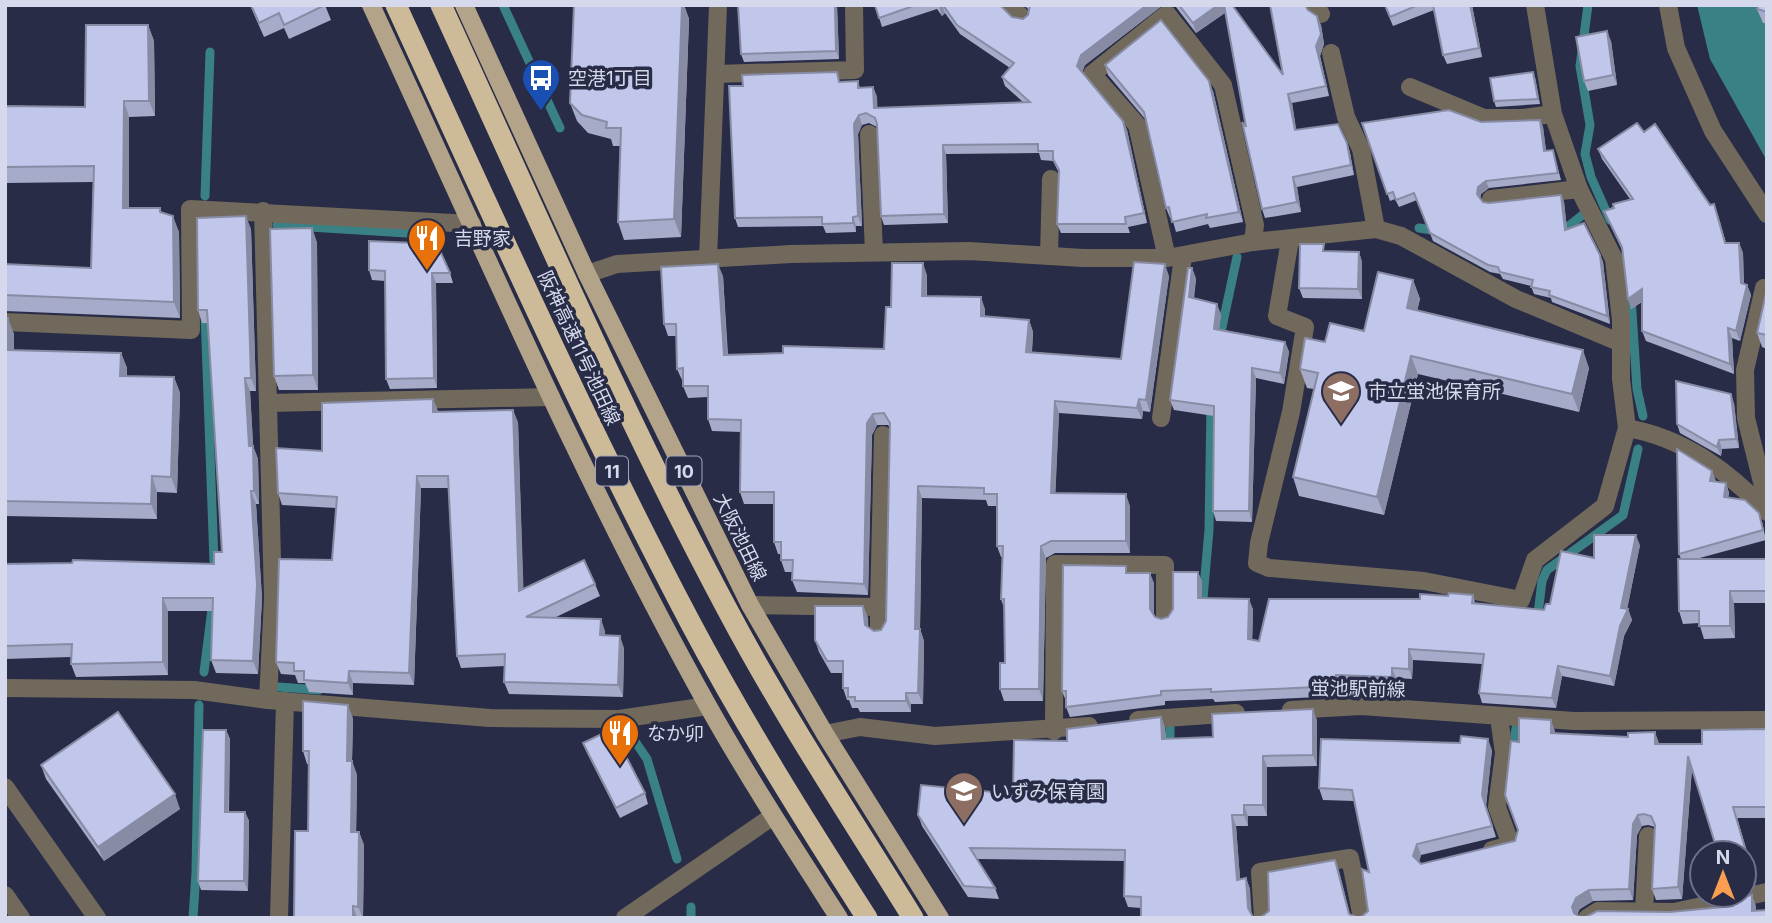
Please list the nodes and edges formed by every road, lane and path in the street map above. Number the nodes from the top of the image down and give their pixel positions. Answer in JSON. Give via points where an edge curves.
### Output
{"nodes":[{"id":1,"x":371,"y":5,"type":"edge"},
{"id":2,"x":396,"y":5,"type":"edge"},
{"id":3,"x":441,"y":5,"type":"edge"},
{"id":4,"x":464,"y":5,"type":"edge"},
{"id":5,"x":718,"y":5,"type":"edge"},
{"id":6,"x":854,"y":5,"type":"edge"},
{"id":7,"x":1008,"y":5,"type":"edge"},
{"id":8,"x":1535,"y":5,"type":"edge"},
{"id":9,"x":1668,"y":5,"type":"edge"},
{"id":10,"x":1023,"y":18,"type":"edge"},
{"id":11,"x":1331,"y":52,"type":"dead end"},
{"id":12,"x":716,"y":75,"type":"junction"},
{"id":13,"x":1410,"y":87,"type":"dead end"},
{"id":14,"x":1553,"y":114,"type":"junction"},
{"id":15,"x":869,"y":134,"type":"dead end"},
{"id":16,"x":1051,"y":179,"type":"dead end"},
{"id":17,"x":1579,"y":189,"type":"junction"},
{"id":18,"x":1491,"y":199,"type":"dead end"},
{"id":19,"x":263,"y":211,"type":"junction"},
{"id":20,"x":1767,"y":214,"type":"edge"},
{"id":21,"x":472,"y":225,"type":"junction"},
{"id":22,"x":1376,"y":229,"type":"junction"},
{"id":23,"x":1290,"y":240,"type":"junction"},
{"id":24,"x":1253,"y":242,"type":"junction"},
{"id":25,"x":874,"y":252,"type":"junction"},
{"id":26,"x":1049,"y":256,"type":"junction"},
{"id":27,"x":1175,"y":258,"type":"junction"},
{"id":28,"x":708,"y":259,"type":"junction"},
{"id":29,"x":587,"y":274,"type":"junction"},
{"id":30,"x":1764,"y":288,"type":"edge"},
{"id":31,"x":5,"y":322,"type":"edge"},
{"id":32,"x":1621,"y":343,"type":"junction"},
{"id":33,"x":551,"y":397,"type":"junction"},
{"id":34,"x":268,"y":403,"type":"junction"},
{"id":35,"x":1161,"y":418,"type":"dead end"},
{"id":36,"x":1627,"y":428,"type":"junction"},
{"id":37,"x":883,"y":435,"type":"dead end"},
{"id":38,"x":1767,"y":502,"type":"edge"},
{"id":39,"x":1767,"y":512,"type":"edge"},
{"id":40,"x":750,"y":605,"type":"junction"},
{"id":41,"x":879,"y":607,"type":"junction"},
{"id":42,"x":1165,"y":618,"type":"edge"},
{"id":43,"x":879,"y":632,"type":"edge"},
{"id":44,"x":5,"y":688,"type":"edge"},
{"id":45,"x":276,"y":700,"type":"junction"},
{"id":46,"x":708,"y":706,"type":"junction"},
{"id":47,"x":1279,"y":711,"type":"edge"},
{"id":48,"x":1252,"y":712,"type":"edge"},
{"id":49,"x":1499,"y":717,"type":"junction"},
{"id":50,"x":1767,"y":720,"type":"edge"},
{"id":51,"x":1054,"y":731,"type":"junction"},
{"id":52,"x":825,"y":734,"type":"junction"},
{"id":53,"x":5,"y":787,"type":"edge"},
{"id":54,"x":773,"y":816,"type":"junction"},
{"id":55,"x":1648,"y":836,"type":"dead end"},
{"id":56,"x":1480,"y":852,"type":"edge"},
{"id":57,"x":1767,"y":892,"type":"edge"},
{"id":58,"x":5,"y":895,"type":"edge"},
{"id":59,"x":1639,"y":914,"type":"edge"},
{"id":60,"x":21,"y":918,"type":"edge"},
{"id":61,"x":97,"y":918,"type":"edge"},
{"id":62,"x":279,"y":918,"type":"edge"},
{"id":63,"x":625,"y":918,"type":"edge"},
{"id":64,"x":839,"y":918,"type":"edge"},
{"id":65,"x":866,"y":918,"type":"edge"},
{"id":66,"x":913,"y":918,"type":"edge"},
{"id":67,"x":940,"y":918,"type":"edge"},
{"id":68,"x":1263,"y":918,"type":"edge"},
{"id":69,"x":1362,"y":918,"type":"edge"},
{"id":70,"x":1587,"y":918,"type":"edge"}],
"edges":[{"from":1,"to":21,"type":"main road"},
{"from":2,"to":65,"type":"highway","name":"阪神高速11号池田線","number":"11","via":[[654,552],[793,802]]},
{"from":3,"to":66,"type":"highway","number":"11","via":[[640,438],[728,611]]},
{"from":4,"to":29,"type":"main road","name":"大阪池田線","number":"10"},
{"from":5,"to":12,"type":"street"},
{"from":6,"to":12,"type":"street","via":[[855,70]]},
{"from":7,"to":10,"type":"street"},
{"from":8,"to":14,"type":"street"},
{"from":9,"to":20,"type":"street","via":[[1676,48],[1713,131]]},
{"from":11,"to":22,"type":"street","via":[[1346,117],[1361,149]]},
{"from":12,"to":28,"type":"street"},
{"from":13,"to":14,"type":"street","via":[[1484,118]]},
{"from":14,"to":17,"type":"street"},
{"from":15,"to":25,"type":"street"},
{"from":16,"to":26,"type":"street"},
{"from":17,"to":18,"type":"street"},
{"from":17,"to":32,"type":"street","via":[[1614,259]]},
{"from":19,"to":21,"type":"street"},
{"from":19,"to":31,"type":"street","via":[[190,209],[191,330]]},
{"from":19,"to":34,"type":"street"},
{"from":21,"to":33,"type":"main road"},
{"from":22,"to":23,"type":"street"},
{"from":22,"to":32,"type":"street","via":[[1401,236],[1517,299]]},
{"from":23,"to":24,"type":"street"},
{"from":23,"to":36,"type":"street","via":[[1277,316],[1305,327],[1291,412],[1259,543],[1256,559],[1260,565],[1424,581],[1521,600],[1535,560],[1605,506]]},
{"from":24,"to":27,"type":"street"},
{"from":24,"to":27,"type":"street","via":[[1255,225],[1223,85],[1167,14],[1092,75],[1138,125]]},
{"from":25,"to":26,"type":"street"},
{"from":25,"to":28,"type":"street"},
{"from":26,"to":27,"type":"street"},
{"from":27,"to":35,"type":"street"},
{"from":28,"to":29,"type":"street","via":[[617,264]]},
{"from":29,"to":40,"type":"main road","name":"大阪池田線","number":"10"},
{"from":30,"to":38,"type":"street","via":[[1745,370],[1746,418]]},
{"from":32,"to":36,"type":"street"},
{"from":33,"to":34,"type":"street"},
{"from":33,"to":46,"type":"main road"},
{"from":34,"to":45,"type":"street"},
{"from":36,"to":39,"type":"street","via":[[1660,435],[1710,461]]},
{"from":37,"to":41,"type":"street"},
{"from":40,"to":41,"type":"street"},
{"from":40,"to":52,"type":"main road","name":"大阪池田線","number":"10"},
{"from":41,"to":43,"type":"street"},
{"from":42,"to":51,"type":"street","via":[[1165,565],[1055,564]]},
{"from":44,"to":45,"type":"street","via":[[194,690]]},
{"from":45,"to":46,"type":"street","via":[[515,718],[619,719]]},
{"from":45,"to":62,"type":"street"},
{"from":46,"to":54,"type":"main road"},
{"from":47,"to":49,"type":"street","name":"蛍池駅前線","via":[[1361,706]]},
{"from":48,"to":51,"type":"street"},
{"from":49,"to":50,"type":"street","name":"蛍池駅前線"},
{"from":49,"to":56,"type":"street","via":[[1504,753],[1497,807],[1511,845]]},
{"from":51,"to":52,"type":"street","via":[[935,736],[860,727]]},
{"from":52,"to":67,"type":"main road","name":"大阪池田線","number":"10"},
{"from":53,"to":61,"type":"street"},
{"from":54,"to":63,"type":"street"},
{"from":54,"to":64,"type":"main road"},
{"from":55,"to":59,"type":"street"},
{"from":57,"to":59,"type":"street","via":[[1682,911]]},
{"from":58,"to":60,"type":"street"},
{"from":59,"to":70,"type":"street","via":[[1598,911]]},
{"from":68,"to":69,"type":"street","via":[[1260,872],[1350,858]]}]}
